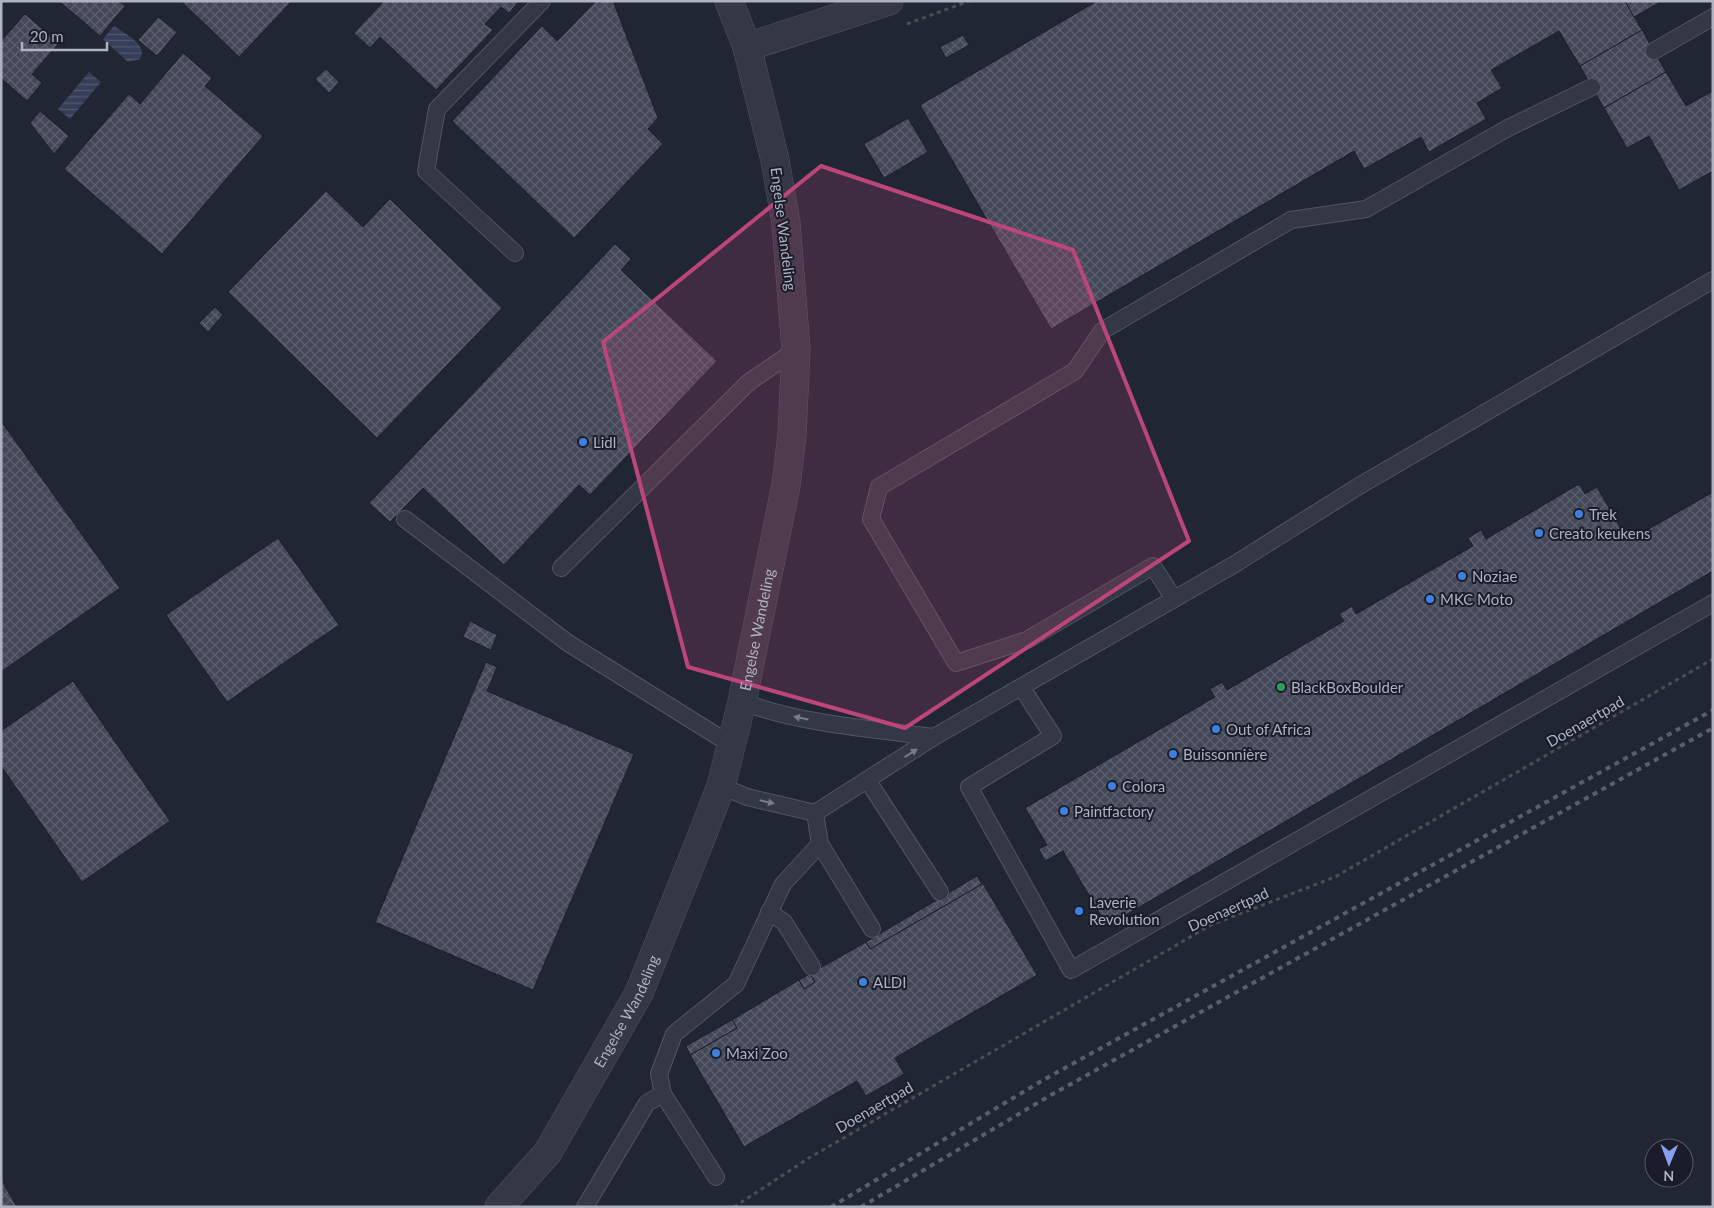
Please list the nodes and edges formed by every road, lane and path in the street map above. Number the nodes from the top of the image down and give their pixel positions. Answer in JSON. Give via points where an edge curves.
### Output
{"nodes":[{"id":1,"x":542,"y":1,"type":"edge"},
{"id":2,"x":729,"y":1,"type":"edge"},
{"id":3,"x":889,"y":1,"type":"edge"},
{"id":4,"x":1713,"y":17,"type":"edge"},
{"id":5,"x":747,"y":47,"type":"junction"},
{"id":6,"x":1654,"y":51,"type":"dead end"},
{"id":7,"x":1592,"y":87,"type":"dead end"},
{"id":8,"x":515,"y":253,"type":"dead end"},
{"id":9,"x":1713,"y":280,"type":"edge"},
{"id":10,"x":796,"y":350,"type":"junction"},
{"id":11,"x":405,"y":519,"type":"dead end"},
{"id":12,"x":561,"y":568,"type":"dead end"},
{"id":13,"x":1174,"y":599,"type":"junction"},
{"id":14,"x":1713,"y":603,"type":"edge"},
{"id":15,"x":1713,"y":659,"type":"edge"},
{"id":16,"x":1022,"y":688,"type":"junction"},
{"id":17,"x":742,"y":702,"type":"junction"},
{"id":18,"x":934,"y":737,"type":"junction"},
{"id":19,"x":730,"y":744,"type":"junction"},
{"id":20,"x":868,"y":781,"type":"junction"},
{"id":21,"x":721,"y":786,"type":"junction"},
{"id":22,"x":815,"y":813,"type":"junction"},
{"id":23,"x":820,"y":844,"type":"junction"},
{"id":24,"x":940,"y":892,"type":"dead end"},
{"id":25,"x":769,"y":912,"type":"junction"},
{"id":26,"x":872,"y":929,"type":"dead end"},
{"id":27,"x":812,"y":967,"type":"dead end"},
{"id":28,"x":663,"y":1094,"type":"junction"},
{"id":29,"x":716,"y":1177,"type":"dead end"},
{"id":30,"x":499,"y":1207,"type":"edge"},
{"id":31,"x":585,"y":1207,"type":"edge"},
{"id":32,"x":734,"y":1207,"type":"edge"}],
"edges":[{"from":1,"to":8,"type":"lane","via":[[437,109],[426,171]]},
{"from":2,"to":5,"type":"street","name":"Engelse Wandeling"},
{"from":3,"to":5,"type":"street"},
{"from":4,"to":6,"type":"lane"},
{"from":5,"to":10,"type":"street","name":"Engelse Wandeling","via":[[775,160],[786,223]]},
{"from":7,"to":13,"type":"lane","via":[[1508,128],[1366,209],[1291,220],[1102,332],[1075,371],[879,487],[872,519],[956,663],[1027,640],[1153,566]]},
{"from":9,"to":13,"type":"lane","via":[[1359,486]]},
{"from":10,"to":12,"type":"lane","via":[[749,382]]},
{"from":10,"to":17,"type":"street","name":"Engelse Wandeling","via":[[786,485]]},
{"from":11,"to":19,"type":"lane","via":[[568,643]]},
{"from":13,"to":16,"type":"lane"},
{"from":14,"to":16,"type":"lane","via":[[1071,970],[969,787],[1053,736]]},
{"from":15,"to":32,"type":"path","name":"Doenaertpad","via":[[1335,877],[1211,925],[809,1158]]},
{"from":16,"to":18,"type":"lane"},
{"from":18,"to":17,"type":"lane","one_way":true,"via":[[844,726],[764,710]]},
{"from":17,"to":19,"type":"street","name":"Engelse Wandeling"},
{"from":20,"to":18,"type":"lane","one_way":true},
{"from":19,"to":21,"type":"street","name":"Engelse Wandeling"},
{"from":20,"to":22,"type":"lane"},
{"from":20,"to":24,"type":"lane"},
{"from":21,"to":22,"type":"lane","one_way":true,"via":[[748,797]]},
{"from":21,"to":30,"type":"street","name":"Engelse Wandeling","via":[[639,993],[548,1152]]},
{"from":22,"to":23,"type":"lane"},
{"from":23,"to":25,"type":"lane","via":[[783,884]]},
{"from":23,"to":26,"type":"lane"},
{"from":25,"to":27,"type":"lane","via":[[784,922]]},
{"from":25,"to":28,"type":"lane","via":[[736,984],[674,1034],[659,1074]]},
{"from":28,"to":29,"type":"lane"},
{"from":28,"to":31,"type":"lane","via":[[647,1103]]}]}
